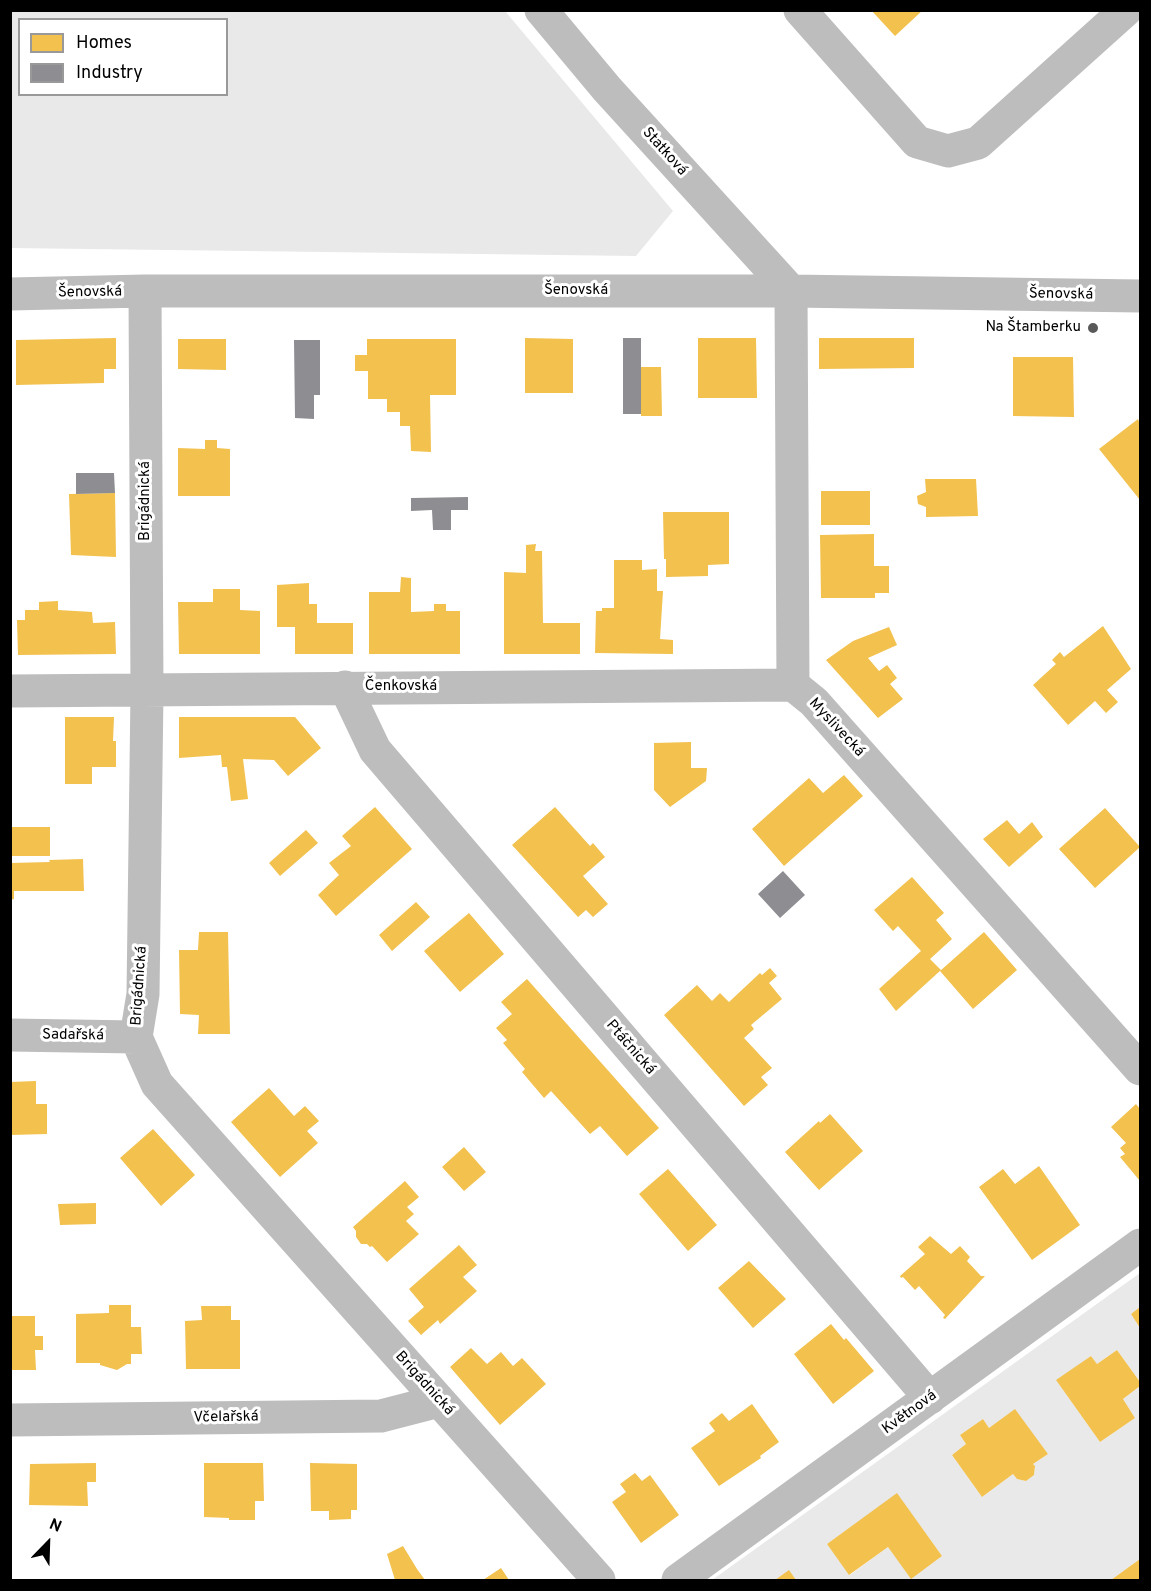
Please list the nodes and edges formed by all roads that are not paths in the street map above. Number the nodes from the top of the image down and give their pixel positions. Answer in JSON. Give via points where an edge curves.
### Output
{"nodes":[{"id":1,"x":541,"y":10,"type":"edge"},
{"id":2,"x":800,"y":10,"type":"edge"},
{"id":3,"x":1126,"y":10,"type":"edge"},
{"id":4,"x":145,"y":291,"type":"junction"},
{"id":5,"x":791,"y":291,"type":"junction"},
{"id":6,"x":10,"y":294,"type":"edge"},
{"id":7,"x":1140,"y":296,"type":"edge"},
{"id":8,"x":793,"y":685,"type":"junction"},
{"id":9,"x":345,"y":687,"type":"junction"},
{"id":10,"x":10,"y":691,"type":"edge"},
{"id":11,"x":147,"y":692,"type":"junction"},
{"id":12,"x":10,"y":1035,"type":"edge"},
{"id":13,"x":136,"y":1037,"type":"junction"},
{"id":14,"x":1140,"y":1068,"type":"edge"},
{"id":15,"x":1140,"y":1245,"type":"edge"},
{"id":16,"x":930,"y":1398,"type":"junction"},
{"id":17,"x":439,"y":1401,"type":"junction"},
{"id":18,"x":10,"y":1420,"type":"edge"},
{"id":19,"x":599,"y":1581,"type":"edge"},
{"id":20,"x":678,"y":1581,"type":"edge"}],
"edges":[{"from":1,"to":5,"type":"street","name":"Statková","via":[[607,89]]},
{"from":2,"to":3,"type":"street","via":[[917,142],[948,151],[978,143]]},
{"from":4,"to":5,"type":"street","name":"Šenovská"},
{"from":4,"to":6,"type":"street","name":"Šenovská"},
{"from":4,"to":11,"type":"street","name":"Brigádnická"},
{"from":5,"to":7,"type":"street","name":"Šenovská"},
{"from":5,"to":8,"type":"street"},
{"from":8,"to":9,"type":"street","name":"Čenkovská"},
{"from":8,"to":14,"type":"street","name":"Myslivecká","via":[[814,702]]},
{"from":9,"to":11,"type":"street","name":"Čenkovská"},
{"from":9,"to":16,"type":"street","name":"Ptáčnická","via":[[375,750]]},
{"from":10,"to":11,"type":"street","name":"Čenkovská"},
{"from":11,"to":13,"type":"street","name":"Brigádnická","via":[[143,994]]},
{"from":12,"to":13,"type":"street","name":"Sadařská"},
{"from":13,"to":17,"type":"street","name":"Brigádnická","via":[[157,1084]]},
{"from":15,"to":16,"type":"street","name":"Květnová"},
{"from":16,"to":20,"type":"street","name":"Květnová"},
{"from":17,"to":18,"type":"street","name":"Včelařská","via":[[381,1416]]},
{"from":17,"to":19,"type":"street","name":"Brigádnická"}]}
